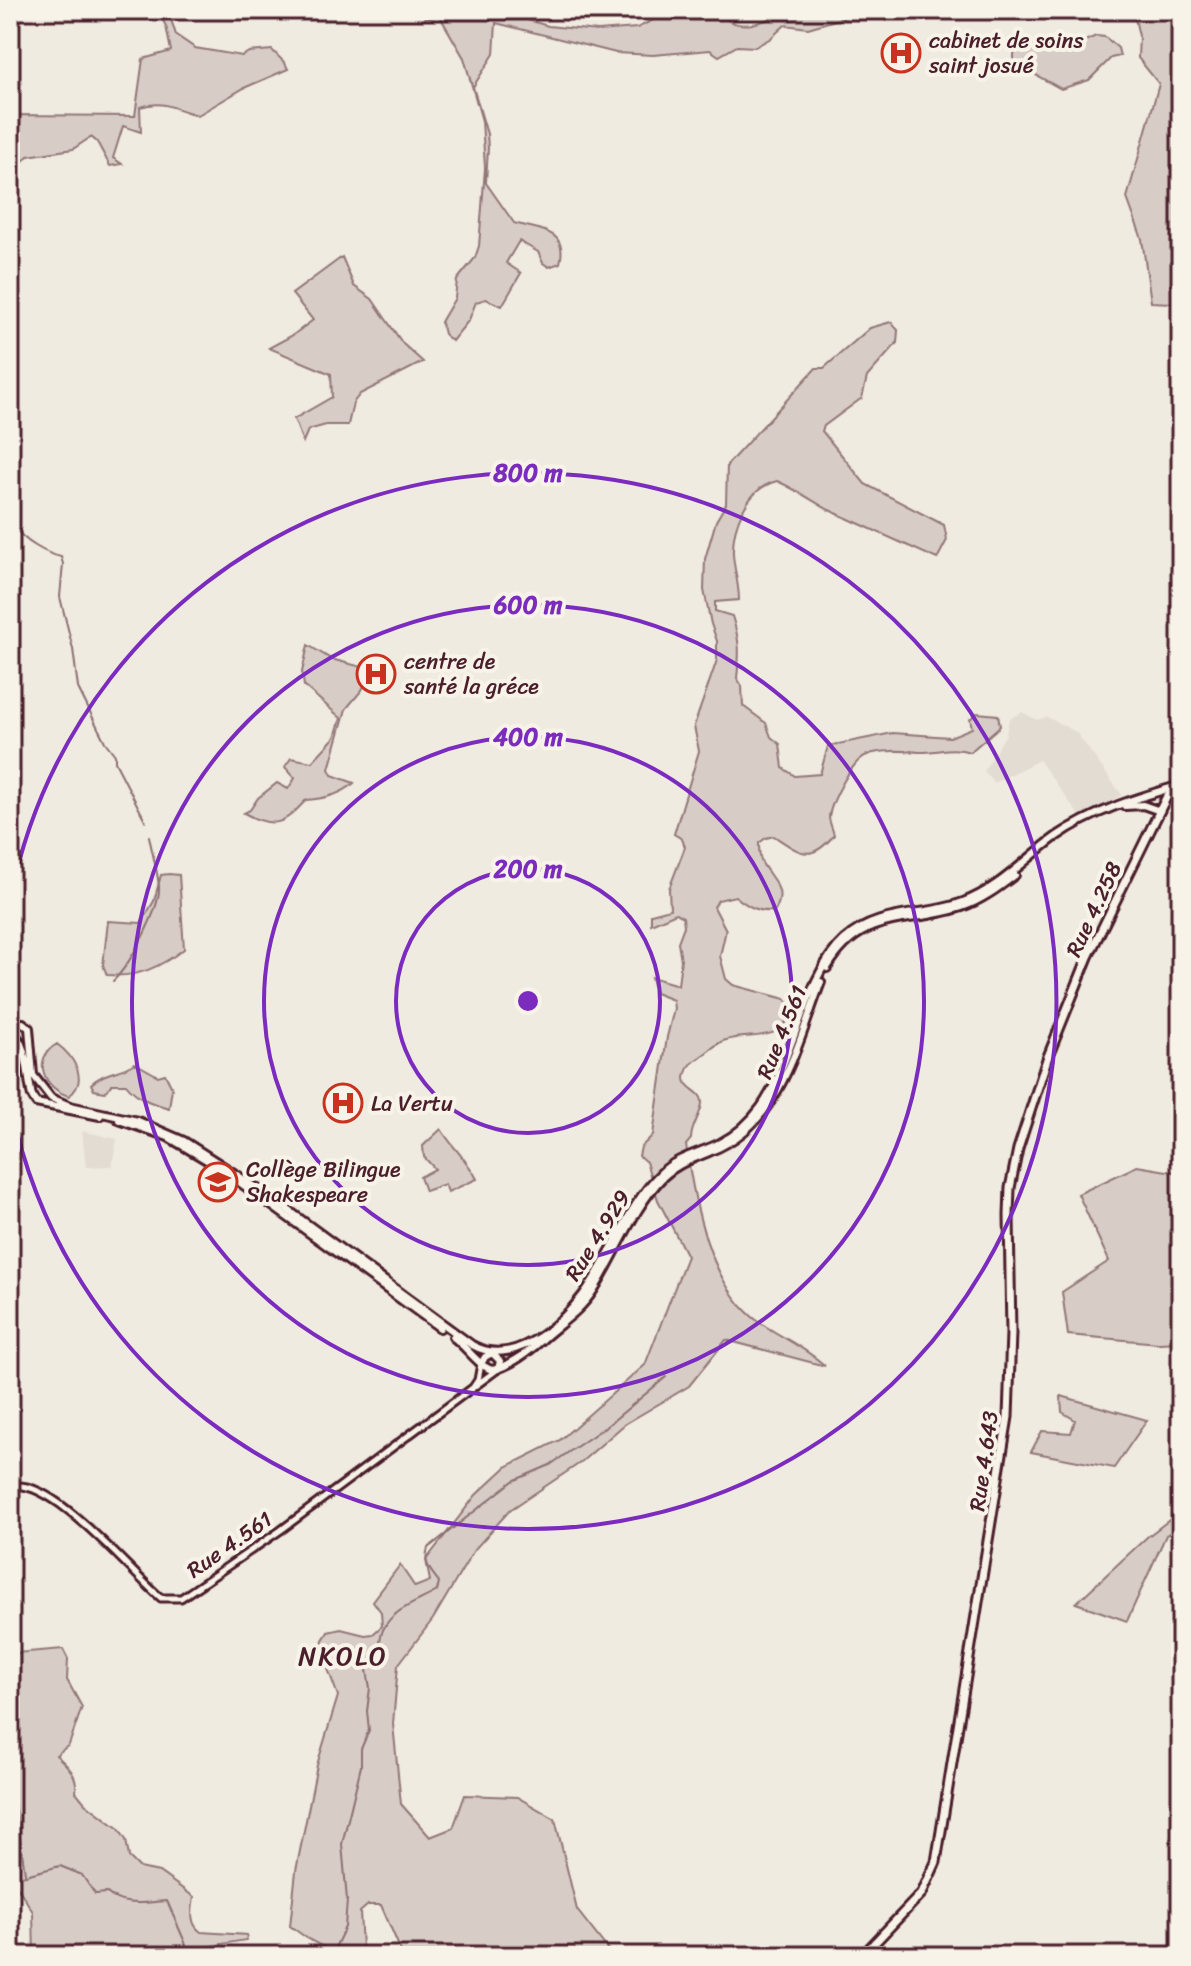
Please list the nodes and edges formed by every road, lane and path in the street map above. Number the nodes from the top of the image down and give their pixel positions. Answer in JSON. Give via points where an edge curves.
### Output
{"nodes":[{"id":1,"x":1181,"y":780,"type":"edge"},
{"id":2,"x":1174,"y":787,"type":"junction"},
{"id":3,"x":1160,"y":811,"type":"junction"},
{"id":4,"x":10,"y":1023,"type":"edge"},
{"id":5,"x":25,"y":1026,"type":"junction"},
{"id":6,"x":13,"y":1033,"type":"edge"},
{"id":7,"x":1047,"y":1059,"type":"joint"},
{"id":8,"x":45,"y":1093,"type":"junction"},
{"id":9,"x":32,"y":1096,"type":"junction"},
{"id":10,"x":42,"y":1106,"type":"junction"},
{"id":11,"x":492,"y":1353,"type":"junction"},
{"id":12,"x":483,"y":1366,"type":"junction"},
{"id":13,"x":498,"y":1369,"type":"junction"},
{"id":14,"x":469,"y":1393,"type":"junction"},
{"id":15,"x":10,"y":1487,"type":"edge"},
{"id":16,"x":862,"y":1956,"type":"edge"}],
"edges":[{"from":1,"to":2,"type":"highway","name":"Rue 4.258"},
{"from":2,"to":3,"type":"highway","name":"Rue 4.258"},
{"from":2,"to":11,"type":"main road","name":"Rue 4.929","via":[[1084,820],[978,896],[882,918],[847,937],[829,956],[787,1059],[755,1114],[729,1138],[660,1173],[576,1303],[531,1342]]},
{"from":3,"to":7,"type":"highway","name":"Rue 4.258","via":[[1099,933]]},
{"from":3,"to":13,"type":"main road","name":"Rue 4.561","via":[[1123,806],[1070,832],[975,902],[889,921],[850,940],[829,966],[780,1085],[754,1122],[727,1144],[678,1165],[661,1179],[587,1299],[534,1347]]},
{"from":4,"to":5,"type":"main road"},
{"from":5,"to":6,"type":"main road"},
{"from":5,"to":6,"type":"main road","via":[[23,1035]]},
{"from":5,"to":8,"type":"main road","via":[[33,1075]]},
{"from":6,"to":9,"type":"main road","via":[[21,1043]]},
{"from":7,"to":16,"type":"highway","name":"Rue 4.643","via":[[1010,1188],[1008,1417],[934,1869],[913,1905]]},
{"from":8,"to":9,"type":"main road","via":[[36,1090]]},
{"from":8,"to":10,"type":"main road"},
{"from":8,"to":11,"type":"main road","via":[[70,1106],[138,1121],[184,1141],[265,1193],[451,1331]]},
{"from":9,"to":10,"type":"main road"},
{"from":10,"to":12,"type":"main road","via":[[121,1120],[181,1145],[463,1344]]},
{"from":11,"to":12,"type":"main road"},
{"from":11,"to":13,"type":"main road","via":[[500,1361]]},
{"from":12,"to":13,"type":"main road"},
{"from":12,"to":14,"type":"main road"},
{"from":13,"to":14,"type":"main road","name":"Rue 4.561"},
{"from":14,"to":15,"type":"main road","name":"Rue 4.561","via":[[268,1539],[174,1600],[158,1596],[57,1500],[26,1485]]}]}
